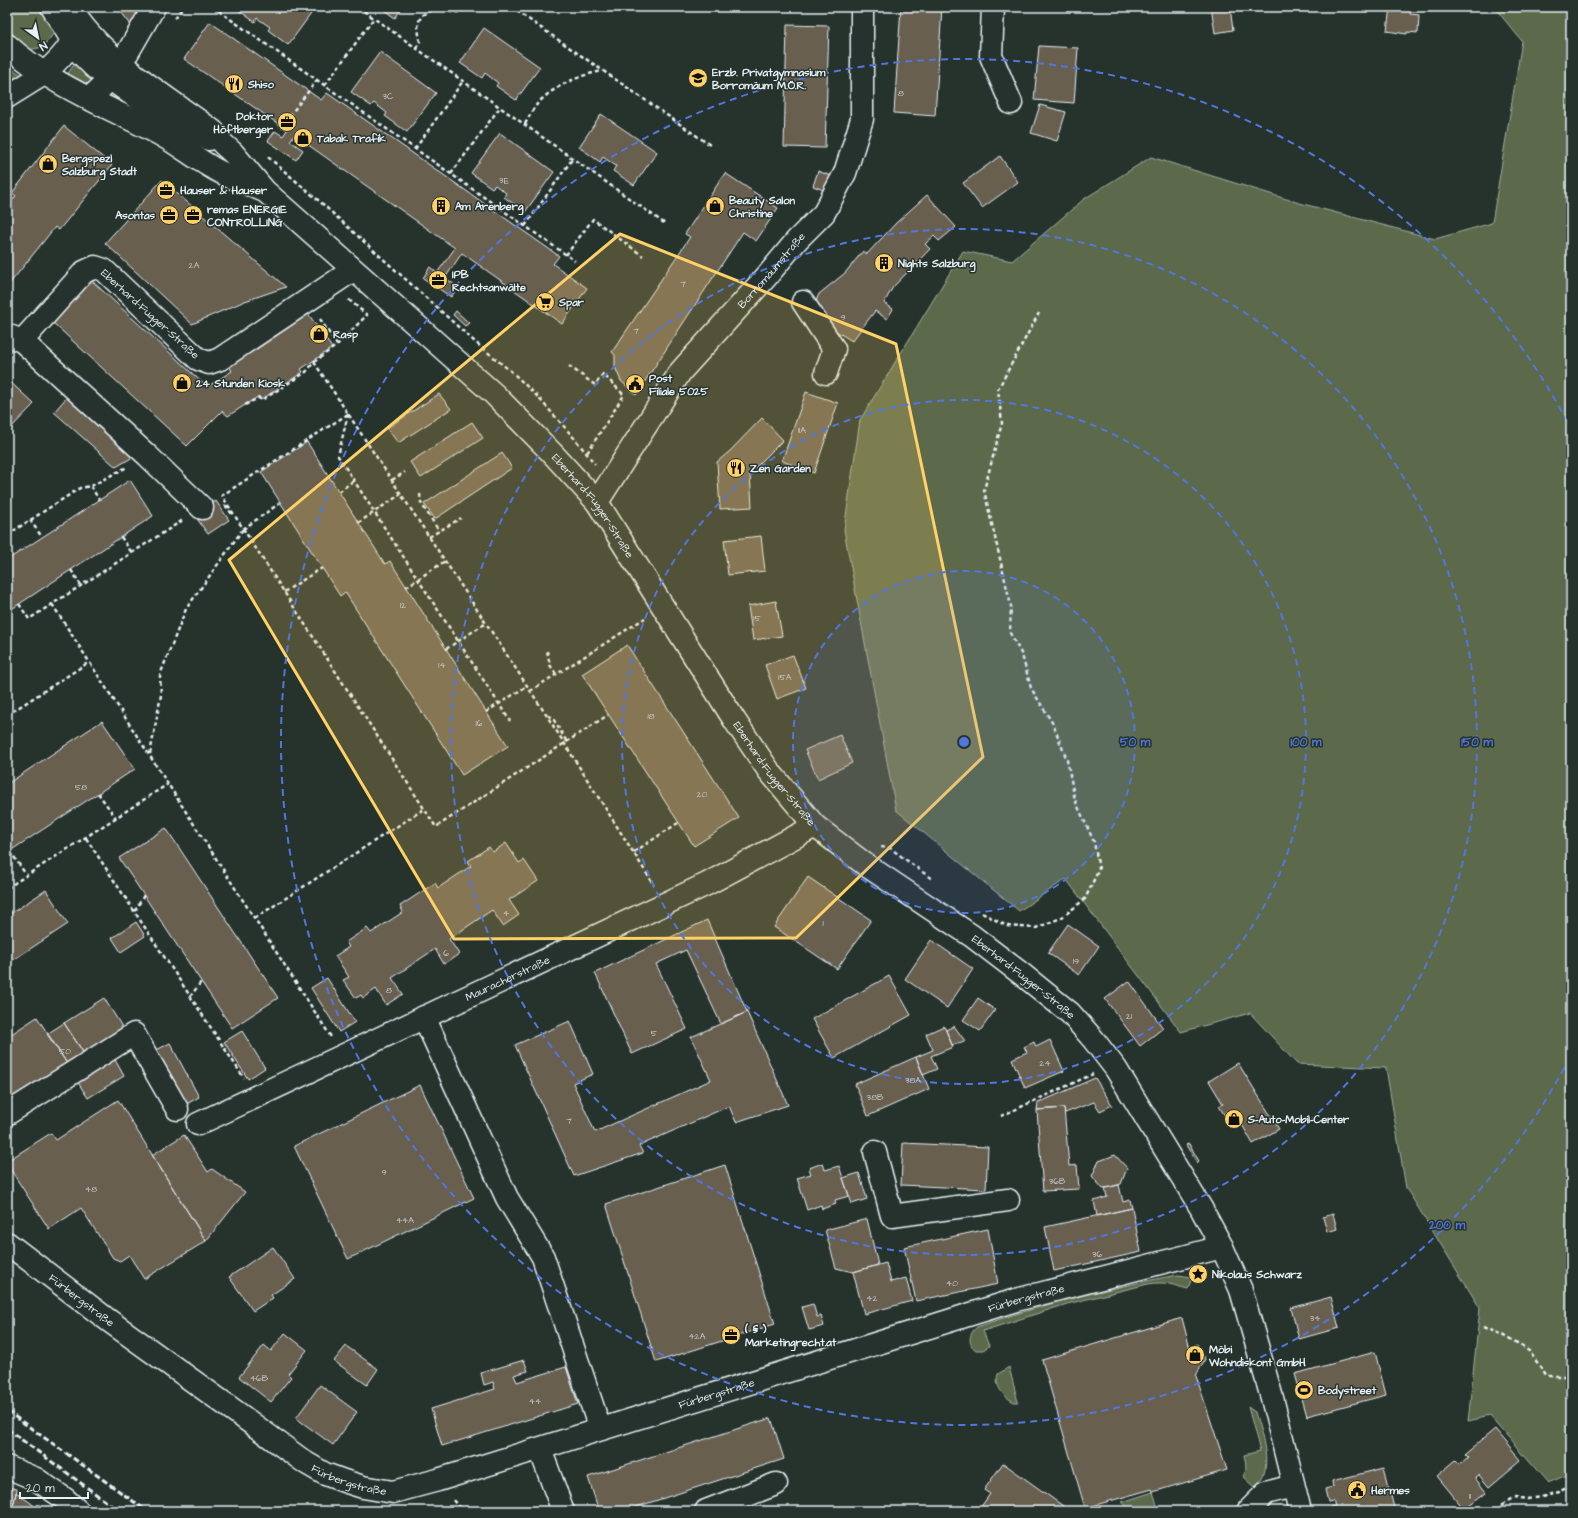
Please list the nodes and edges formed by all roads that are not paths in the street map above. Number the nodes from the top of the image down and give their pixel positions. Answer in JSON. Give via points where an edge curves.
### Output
{"nodes":[{"id":1,"x":52,"y":7,"type":"edge"},
{"id":2,"x":154,"y":7,"type":"edge"},
{"id":3,"x":862,"y":7,"type":"edge"},
{"id":4,"x":993,"y":7,"type":"edge"},
{"id":5,"x":72,"y":10,"type":"edge"},
{"id":6,"x":72,"y":41,"type":"junction"},
{"id":7,"x":7,"y":45,"type":"edge"},
{"id":8,"x":115,"y":71,"type":"junction"},
{"id":9,"x":44,"y":74,"type":"junction"},
{"id":10,"x":7,"y":97,"type":"edge"},
{"id":11,"x":89,"y":99,"type":"junction"},
{"id":12,"x":1011,"y":103,"type":"dead end"},
{"id":13,"x":265,"y":191,"type":"junction"},
{"id":14,"x":353,"y":270,"type":"junction"},
{"id":15,"x":803,"y":302,"type":"dead end"},
{"id":16,"x":14,"y":338,"type":"edge"},
{"id":17,"x":826,"y":373,"type":"dead end"},
{"id":18,"x":597,"y":502,"type":"junction"},
{"id":19,"x":202,"y":508,"type":"road end"},
{"id":20,"x":815,"y":826,"type":"junction"},
{"id":21,"x":424,"y":1017,"type":"junction"},
{"id":22,"x":177,"y":1109,"type":"dead end"},
{"id":23,"x":7,"y":1114,"type":"edge"},
{"id":24,"x":198,"y":1124,"type":"dead end"},
{"id":25,"x":874,"y":1152,"type":"dead end"},
{"id":26,"x":1008,"y":1200,"type":"dead end"},
{"id":27,"x":7,"y":1243,"type":"edge"},
{"id":28,"x":1222,"y":1247,"type":"junction"},
{"id":29,"x":600,"y":1429,"type":"junction"},
{"id":30,"x":540,"y":1448,"type":"junction"},
{"id":31,"x":7,"y":1467,"type":"edge"},
{"id":32,"x":776,"y":1484,"type":"dead end"},
{"id":33,"x":1293,"y":1486,"type":"junction"},
{"id":34,"x":78,"y":1511,"type":"edge"},
{"id":35,"x":563,"y":1511,"type":"edge"},
{"id":36,"x":706,"y":1511,"type":"edge"},
{"id":37,"x":1248,"y":1511,"type":"edge"},
{"id":38,"x":1300,"y":1511,"type":"edge"}],
"edges":[{"from":1,"to":6,"type":"street"},
{"from":2,"to":8,"type":"street"},
{"from":3,"to":18,"type":"street","name":"Borromäumstraße","via":[[862,119],[845,173],[824,212],[681,371]]},
{"from":4,"to":12,"type":"street","via":[[991,56]]},
{"from":5,"to":6,"type":"street","via":[[76,28]]},
{"from":5,"to":8,"type":"street","name":"Eberhard-Fugger-Straße"},
{"from":6,"to":8,"type":"street","via":[[80,53]]},
{"from":6,"to":9,"type":"street","via":[[65,54]]},
{"from":7,"to":9,"type":"street","name":"Eberhard-Fugger-Straße"},
{"from":8,"to":11,"type":"street"},
{"from":8,"to":13,"type":"street","name":"Eberhard-Fugger-Straße","via":[[214,131]]},
{"from":9,"to":10,"type":"street"},
{"from":9,"to":11,"type":"street","name":"Eberhard-Fugger-Straße"},
{"from":11,"to":13,"type":"street","name":"Eberhard-Fugger-Straße","via":[[164,136],[222,173]]},
{"from":13,"to":14,"type":"street","name":"Eberhard-Fugger-Straße"},
{"from":14,"to":16,"type":"street","name":"Eberhard-Fugger-Straße","via":[[220,360],[209,363],[198,359],[104,270],[95,267],[84,272]]},
{"from":14,"to":18,"type":"street","name":"Eberhard-Fugger-Straße","via":[[494,394]]},
{"from":15,"to":17,"type":"street","via":[[834,348]]},
{"from":16,"to":19,"type":"street","via":[[148,456]]},
{"from":18,"to":20,"type":"street","name":"Eberhard-Fugger-Straße","via":[[735,721],[765,765]]},
{"from":20,"to":21,"type":"street","name":"Mauracherstraße","via":[[707,884]]},
{"from":20,"to":28,"type":"street","name":"Eberhard-Fugger-Straße","via":[[872,870],[972,936],[1070,1013],[1116,1069],[1190,1189]]},
{"from":21,"to":24,"type":"street","name":"Mauracherstraße"},
{"from":21,"to":29,"type":"street","via":[[507,1198],[543,1256]]},
{"from":22,"to":23,"type":"street","via":[[134,1034]]},
{"from":25,"to":26,"type":"street","via":[[892,1216]]},
{"from":27,"to":30,"type":"street","name":"Fürbergstraße","via":[[108,1320],[306,1463],[325,1474],[363,1487],[393,1492]]},
{"from":28,"to":29,"type":"street","name":"Fürbergstraße","via":[[1022,1298]]},
{"from":28,"to":33,"type":"street","via":[[1241,1290],[1272,1398]]},
{"from":29,"to":30,"type":"street","name":"Fürbergstraße"},
{"from":30,"to":35,"type":"street"},
{"from":31,"to":34,"type":"street","via":[[36,1479]]},
{"from":32,"to":36,"type":"street"},
{"from":33,"to":37,"type":"street","via":[[1266,1493]]},
{"from":33,"to":38,"type":"street"}]}
